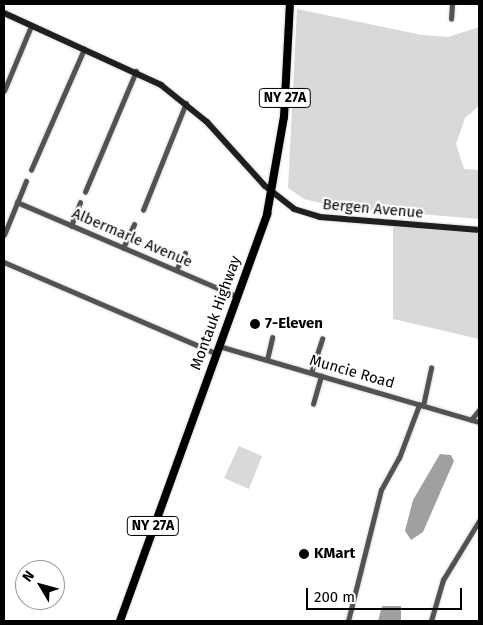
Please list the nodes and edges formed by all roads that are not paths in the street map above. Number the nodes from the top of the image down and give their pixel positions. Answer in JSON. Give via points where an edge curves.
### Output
{"nodes":[{"id":1,"x":290,"y":4,"type":"edge"},
{"id":2,"x":452,"y":4,"type":"edge"},
{"id":3,"x":4,"y":13,"type":"edge"},
{"id":4,"x":451,"y":19,"type":"dead end"},
{"id":5,"x":31,"y":26,"type":"junction"},
{"id":6,"x":84,"y":49,"type":"junction"},
{"id":7,"x":136,"y":71,"type":"junction"},
{"id":8,"x":4,"y":91,"type":"edge"},
{"id":9,"x":186,"y":103,"type":"junction"},
{"id":10,"x":31,"y":170,"type":"dead end"},
{"id":11,"x":26,"y":181,"type":"dead end"},
{"id":12,"x":85,"y":192,"type":"dead end"},
{"id":13,"x":272,"y":192,"type":"junction"},
{"id":14,"x":17,"y":202,"type":"junction"},
{"id":15,"x":80,"y":203,"type":"dead end"},
{"id":16,"x":143,"y":210,"type":"dead end"},
{"id":17,"x":134,"y":224,"type":"dead end"},
{"id":18,"x":71,"y":226,"type":"junction"},
{"id":19,"x":479,"y":230,"type":"edge"},
{"id":20,"x":4,"y":235,"type":"edge"},
{"id":21,"x":123,"y":248,"type":"junction"},
{"id":22,"x":185,"y":253,"type":"dead end"},
{"id":23,"x":4,"y":262,"type":"edge"},
{"id":24,"x":176,"y":270,"type":"junction"},
{"id":25,"x":236,"y":296,"type":"junction"},
{"id":26,"x":272,"y":338,"type":"dead end"},
{"id":27,"x":322,"y":339,"type":"dead end"},
{"id":28,"x":217,"y":349,"type":"junction"},
{"id":29,"x":267,"y":360,"type":"junction"},
{"id":30,"x":431,"y":368,"type":"dead end"},
{"id":31,"x":311,"y":373,"type":"junction"},
{"id":32,"x":321,"y":376,"type":"junction"},
{"id":33,"x":313,"y":404,"type":"dead end"},
{"id":34,"x":421,"y":405,"type":"junction"},
{"id":35,"x":479,"y":410,"type":"edge"},
{"id":36,"x":471,"y":420,"type":"junction"},
{"id":37,"x":479,"y":422,"type":"edge"},
{"id":38,"x":479,"y":523,"type":"edge"},
{"id":39,"x":120,"y":621,"type":"edge"},
{"id":40,"x":348,"y":621,"type":"edge"},
{"id":41,"x":431,"y":621,"type":"edge"}],
"edges":[{"from":1,"to":13,"type":"main road","name":"Montauk Highway","number":"NY 27A","via":[[284,117]]},
{"from":2,"to":4,"type":"street"},
{"from":3,"to":5,"type":"main road","name":"Bergen Avenue"},
{"from":5,"to":6,"type":"main road","name":"Bergen Avenue"},
{"from":5,"to":8,"type":"street"},
{"from":6,"to":7,"type":"main road","name":"Bergen Avenue"},
{"from":6,"to":10,"type":"street"},
{"from":7,"to":9,"type":"main road","name":"Bergen Avenue"},
{"from":7,"to":12,"type":"street"},
{"from":9,"to":13,"type":"main road","name":"Bergen Avenue"},
{"from":9,"to":16,"type":"street"},
{"from":11,"to":14,"type":"street"},
{"from":13,"to":19,"type":"main road","name":"Bergen Avenue","via":[[294,209],[320,217]]},
{"from":13,"to":25,"type":"main road","name":"Montauk Highway","number":"NY 27A"},
{"from":14,"to":18,"type":"street","name":"Albermarle Avenue"},
{"from":14,"to":20,"type":"street"},
{"from":15,"to":18,"type":"street"},
{"from":17,"to":21,"type":"street"},
{"from":18,"to":21,"type":"street","name":"Albermarle Avenue"},
{"from":21,"to":24,"type":"street","name":"Albermarle Avenue"},
{"from":22,"to":24,"type":"street"},
{"from":23,"to":28,"type":"street","name":"Muncie Road"},
{"from":24,"to":25,"type":"street","name":"Albermarle Avenue"},
{"from":25,"to":28,"type":"main road","name":"Montauk Highway","number":"NY 27A"},
{"from":26,"to":29,"type":"street"},
{"from":27,"to":31,"type":"street"},
{"from":28,"to":29,"type":"street","name":"Muncie Road"},
{"from":28,"to":39,"type":"main road","name":"Montauk Highway","number":"NY 27A"},
{"from":29,"to":31,"type":"street","name":"Muncie Road"},
{"from":30,"to":34,"type":"street"},
{"from":31,"to":32,"type":"street","name":"Muncie Road"},
{"from":32,"to":33,"type":"street"},
{"from":32,"to":34,"type":"street","name":"Muncie Road"},
{"from":34,"to":36,"type":"street","name":"Muncie Road"},
{"from":34,"to":40,"type":"street","via":[[399,458],[381,490]]},
{"from":35,"to":36,"type":"street"},
{"from":36,"to":37,"type":"street","name":"Muncie Road"},
{"from":38,"to":41,"type":"street","via":[[443,580]]}]}
